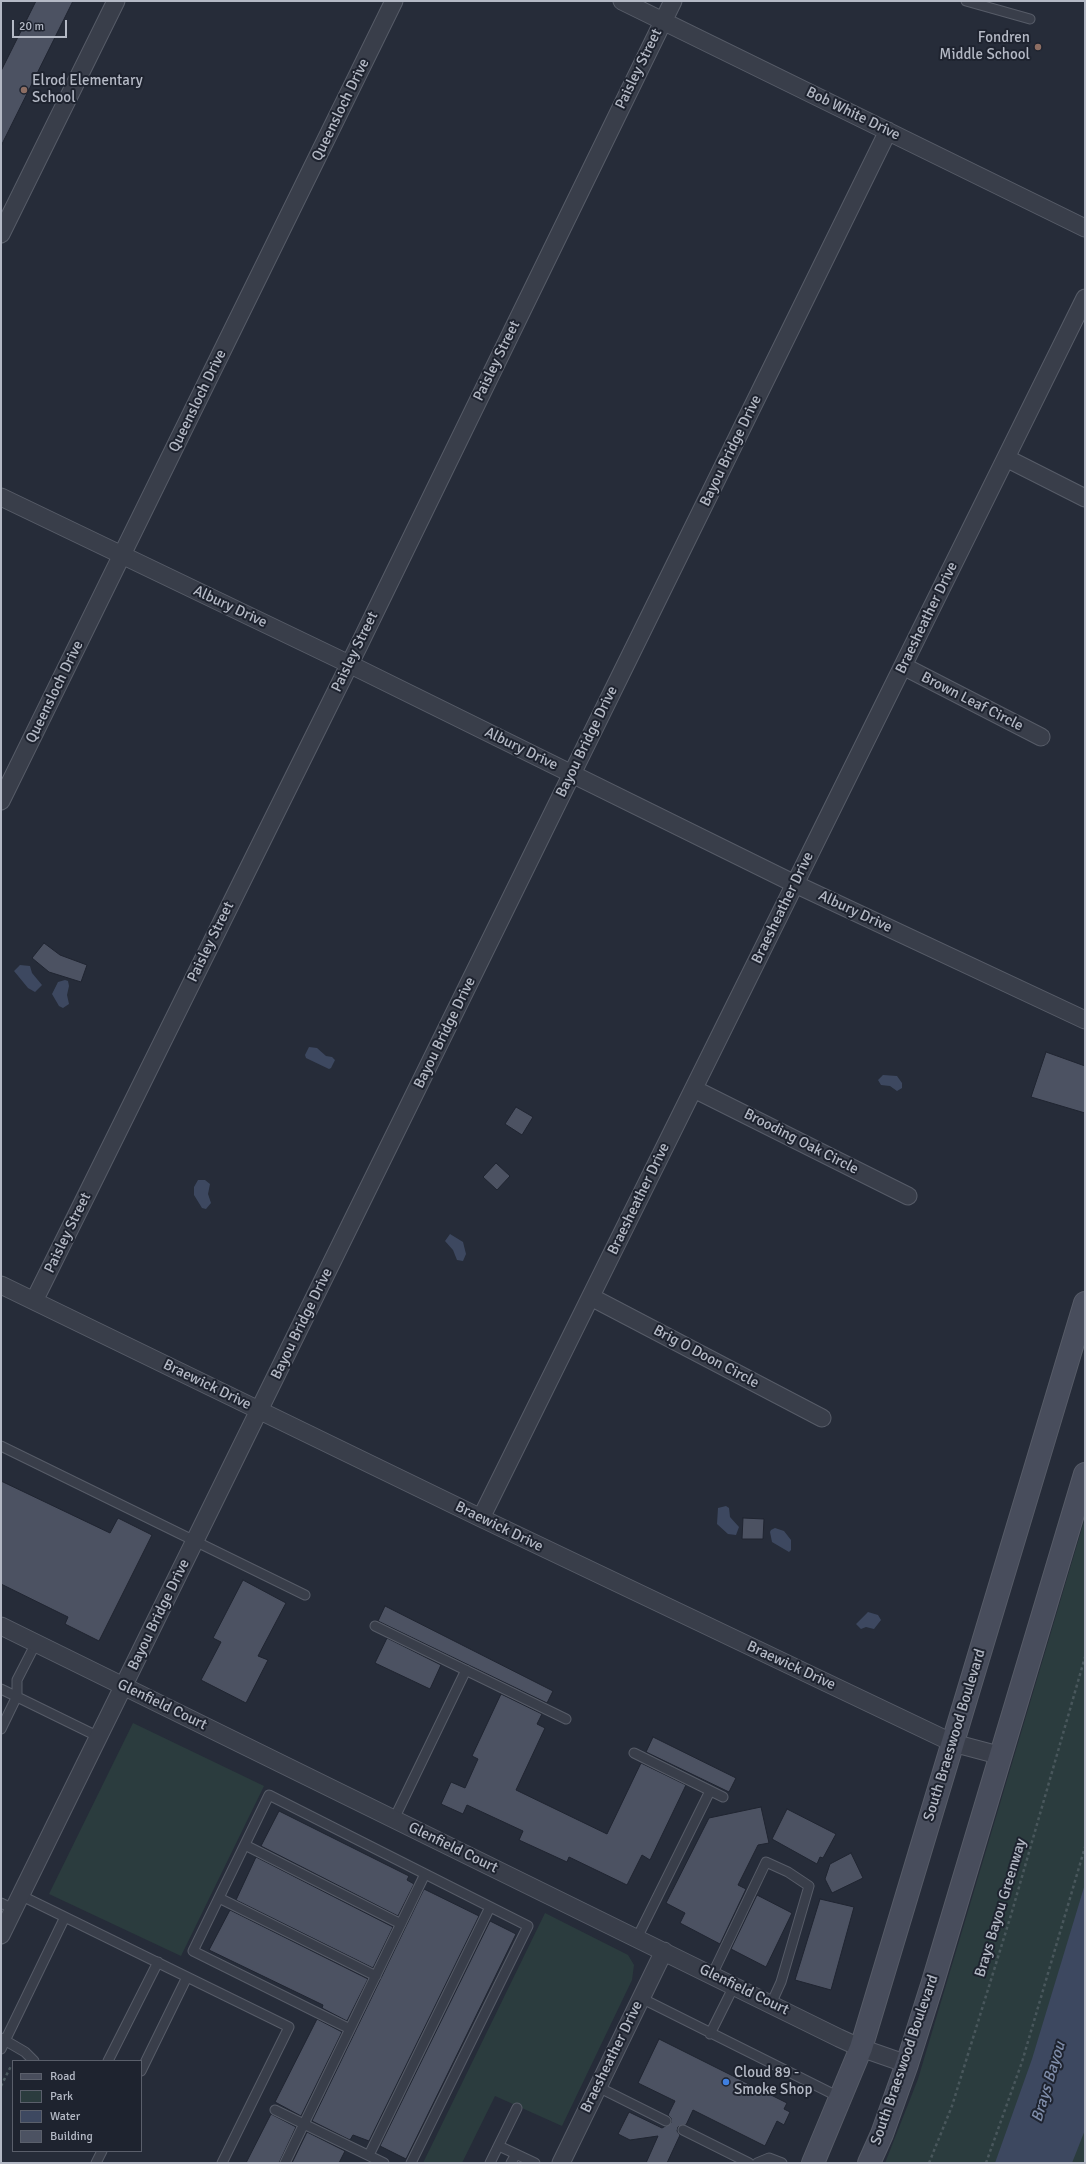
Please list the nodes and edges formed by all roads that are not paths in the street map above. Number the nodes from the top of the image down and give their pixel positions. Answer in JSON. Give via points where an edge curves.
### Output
{"nodes":[{"id":1,"x":116,"y":1,"type":"edge"},
{"id":2,"x":394,"y":1,"type":"edge"},
{"id":3,"x":622,"y":1,"type":"edge"},
{"id":4,"x":673,"y":1,"type":"edge"},
{"id":5,"x":966,"y":1,"type":"edge"},
{"id":6,"x":1030,"y":19,"type":"dead end"},
{"id":7,"x":663,"y":21,"type":"junction"},
{"id":8,"x":888,"y":131,"type":"junction"},
{"id":9,"x":1085,"y":228,"type":"edge"},
{"id":10,"x":1,"y":234,"type":"edge"},
{"id":11,"x":1085,"y":298,"type":"edge"},
{"id":12,"x":1006,"y":458,"type":"junction"},
{"id":13,"x":1,"y":497,"type":"edge"},
{"id":14,"x":1085,"y":498,"type":"edge"},
{"id":15,"x":122,"y":556,"type":"junction"},
{"id":16,"x":349,"y":664,"type":"junction"},
{"id":17,"x":903,"y":666,"type":"junction"},
{"id":18,"x":1041,"y":737,"type":"dead end"},
{"id":19,"x":572,"y":774,"type":"junction"},
{"id":20,"x":1,"y":801,"type":"edge"},
{"id":21,"x":795,"y":884,"type":"junction"},
{"id":22,"x":1085,"y":1020,"type":"edge"},
{"id":23,"x":694,"y":1089,"type":"junction"},
{"id":24,"x":908,"y":1196,"type":"dead end"},
{"id":25,"x":1,"y":1285,"type":"edge"},
{"id":26,"x":591,"y":1297,"type":"junction"},
{"id":27,"x":34,"y":1301,"type":"junction"},
{"id":28,"x":1085,"y":1303,"type":"edge"},
{"id":29,"x":260,"y":1410,"type":"junction"},
{"id":30,"x":822,"y":1418,"type":"dead end"},
{"id":31,"x":1,"y":1446,"type":"edge"},
{"id":32,"x":1085,"y":1474,"type":"edge"},
{"id":33,"x":481,"y":1518,"type":"junction"},
{"id":34,"x":195,"y":1541,"type":"junction"},
{"id":35,"x":305,"y":1595,"type":"dead end"},
{"id":36,"x":1,"y":1626,"type":"edge"},
{"id":37,"x":375,"y":1626,"type":"dead end"},
{"id":38,"x":36,"y":1643,"type":"junction"},
{"id":39,"x":466,"y":1670,"type":"junction"},
{"id":40,"x":124,"y":1687,"type":"junction"},
{"id":41,"x":1,"y":1688,"type":"edge"},
{"id":42,"x":17,"y":1696,"type":"junction"},
{"id":43,"x":566,"y":1719,"type":"dead end"},
{"id":44,"x":1,"y":1729,"type":"edge"},
{"id":45,"x":99,"y":1737,"type":"junction"},
{"id":46,"x":953,"y":1743,"type":"junction"},
{"id":47,"x":634,"y":1753,"type":"dead end"},
{"id":48,"x":1002,"y":1756,"type":"junction"},
{"id":49,"x":710,"y":1791,"type":"junction"},
{"id":50,"x":723,"y":1797,"type":"dead end"},
{"id":51,"x":394,"y":1819,"type":"junction"},
{"id":52,"x":245,"y":1845,"type":"junction"},
{"id":53,"x":425,"y":1874,"type":"junction"},
{"id":54,"x":219,"y":1898,"type":"junction"},
{"id":55,"x":11,"y":1902,"type":"edge"},
{"id":56,"x":490,"y":1907,"type":"junction"},
{"id":57,"x":65,"y":1917,"type":"junction"},
{"id":58,"x":401,"y":1924,"type":"junction"},
{"id":59,"x":1,"y":1934,"type":"edge"},
{"id":60,"x":637,"y":1938,"type":"junction"},
{"id":61,"x":664,"y":1951,"type":"junction"},
{"id":62,"x":158,"y":1962,"type":"junction"},
{"id":63,"x":712,"y":1975,"type":"junction"},
{"id":64,"x":376,"y":1976,"type":"junction"},
{"id":65,"x":187,"y":1977,"type":"junction"},
{"id":66,"x":734,"y":1986,"type":"junction"},
{"id":67,"x":641,"y":1998,"type":"junction"},
{"id":68,"x":771,"y":2004,"type":"junction"},
{"id":69,"x":350,"y":2029,"type":"junction"},
{"id":70,"x":710,"y":2034,"type":"junction"},
{"id":71,"x":3,"y":2039,"type":"edge"},
{"id":72,"x":861,"y":2048,"type":"junction"},
{"id":73,"x":1,"y":2049,"type":"edge"},
{"id":74,"x":33,"y":2060,"type":"edge"},
{"id":75,"x":109,"y":2060,"type":"edge"},
{"id":76,"x":907,"y":2064,"type":"junction"},
{"id":77,"x":142,"y":2069,"type":"edge"},
{"id":78,"x":598,"y":2087,"type":"junction"},
{"id":79,"x":841,"y":2098,"type":"junction"},
{"id":80,"x":516,"y":2108,"type":"dead end"},
{"id":81,"x":275,"y":2110,"type":"dead end"},
{"id":82,"x":666,"y":2121,"type":"dead end"},
{"id":83,"x":304,"y":2124,"type":"junction"},
{"id":84,"x":683,"y":2130,"type":"dead end"},
{"id":85,"x":499,"y":2146,"type":"junction"},
{"id":86,"x":102,"y":2152,"type":"edge"},
{"id":87,"x":516,"y":2154,"type":"junction"},
{"id":88,"x":368,"y":2155,"type":"junction"},
{"id":89,"x":563,"y":2162,"type":"edge"},
{"id":90,"x":96,"y":2163,"type":"edge"},
{"id":91,"x":222,"y":2163,"type":"edge"},
{"id":92,"x":285,"y":2163,"type":"edge"},
{"id":93,"x":384,"y":2163,"type":"edge"},
{"id":94,"x":411,"y":2163,"type":"edge"},
{"id":95,"x":490,"y":2163,"type":"edge"},
{"id":96,"x":512,"y":2163,"type":"edge"},
{"id":97,"x":535,"y":2163,"type":"edge"},
{"id":98,"x":749,"y":2163,"type":"edge"},
{"id":99,"x":757,"y":2163,"type":"edge"},
{"id":100,"x":782,"y":2163,"type":"edge"},
{"id":101,"x":813,"y":2163,"type":"edge"},
{"id":102,"x":869,"y":2163,"type":"edge"}],
"edges":[{"from":1,"to":10,"type":"street"},
{"from":2,"to":15,"type":"street","name":"Queensloch Drive"},
{"from":3,"to":7,"type":"street","name":"Bob White Drive"},
{"from":4,"to":7,"type":"street","name":"Paisley Street"},
{"from":5,"to":6,"type":"lane"},
{"from":7,"to":8,"type":"street","name":"Bob White Drive"},
{"from":7,"to":16,"type":"street","name":"Paisley Street"},
{"from":8,"to":9,"type":"street","name":"Bob White Drive"},
{"from":8,"to":19,"type":"street","name":"Bayou Bridge Drive"},
{"from":11,"to":12,"type":"street","name":"Braesheather Drive"},
{"from":12,"to":14,"type":"street"},
{"from":12,"to":17,"type":"street","name":"Braesheather Drive"},
{"from":13,"to":15,"type":"street","name":"Albury Drive"},
{"from":15,"to":16,"type":"street","name":"Albury Drive"},
{"from":15,"to":20,"type":"street","name":"Queensloch Drive"},
{"from":16,"to":19,"type":"street","name":"Albury Drive"},
{"from":16,"to":27,"type":"street","name":"Paisley Street"},
{"from":17,"to":18,"type":"street","name":"Brown Leaf Circle"},
{"from":17,"to":21,"type":"street","name":"Braesheather Drive"},
{"from":19,"to":21,"type":"street","name":"Albury Drive"},
{"from":19,"to":29,"type":"street","name":"Bayou Bridge Drive"},
{"from":21,"to":22,"type":"street","name":"Albury Drive"},
{"from":21,"to":23,"type":"street","name":"Braesheather Drive"},
{"from":23,"to":24,"type":"street","name":"Brooding Oak Circle"},
{"from":23,"to":26,"type":"street","name":"Braesheather Drive"},
{"from":25,"to":27,"type":"street","name":"Braewick Drive"},
{"from":26,"to":30,"type":"street","name":"Brig O Doon Circle"},
{"from":26,"to":33,"type":"street","name":"Braesheather Drive"},
{"from":27,"to":29,"type":"street","name":"Braewick Drive"},
{"from":28,"to":46,"type":"main road","name":"South Braeswood Boulevard"},
{"from":29,"to":33,"type":"street","name":"Braewick Drive"},
{"from":29,"to":34,"type":"street","name":"Bayou Bridge Drive"},
{"from":31,"to":34,"type":"lane"},
{"from":32,"to":48,"type":"main road","name":"South Braeswood Boulevard"},
{"from":33,"to":46,"type":"street","name":"Braewick Drive"},
{"from":34,"to":35,"type":"lane"},
{"from":34,"to":40,"type":"street","name":"Bayou Bridge Drive"},
{"from":36,"to":38,"type":"street","name":"Glenfield Court"},
{"from":37,"to":39,"type":"lane"},
{"from":38,"to":40,"type":"street","name":"Glenfield Court"},
{"from":38,"to":42,"type":"lane","via":[[17,1680]]},
{"from":39,"to":43,"type":"lane"},
{"from":39,"to":51,"type":"lane"},
{"from":40,"to":45,"type":"street","name":"Bayou Bridge Drive"},
{"from":40,"to":51,"type":"street","name":"Glenfield Court"},
{"from":41,"to":42,"type":"lane"},
{"from":42,"to":44,"type":"lane"},
{"from":42,"to":45,"type":"lane"},
{"from":45,"to":55,"type":"street","name":"Bayou Bridge Drive"},
{"from":46,"to":48,"type":"street","name":"Braewick Drive"},
{"from":46,"to":72,"type":"main road","name":"South Braeswood Boulevard"},
{"from":47,"to":49,"type":"lane"},
{"from":48,"to":76,"type":"main road","name":"South Braeswood Boulevard"},
{"from":49,"to":50,"type":"lane"},
{"from":49,"to":60,"type":"lane"},
{"from":51,"to":60,"type":"street","name":"Glenfield Court"},
{"from":52,"to":53,"type":"lane","via":[[269,1795]]},
{"from":52,"to":54,"type":"lane"},
{"from":52,"to":58,"type":"lane"},
{"from":53,"to":56,"type":"lane"},
{"from":53,"to":58,"type":"lane"},
{"from":54,"to":64,"type":"lane"},
{"from":54,"to":69,"type":"lane","via":[[193,1951]]},
{"from":55,"to":57,"type":"lane"},
{"from":55,"to":59,"type":"street","name":"Bayou Bridge Drive"},
{"from":56,"to":88,"type":"lane"},
{"from":56,"to":94,"type":"lane","via":[[528,1926]]},
{"from":57,"to":62,"type":"lane"},
{"from":57,"to":71,"type":"lane"},
{"from":58,"to":64,"type":"lane"},
{"from":60,"to":61,"type":"street","name":"Glenfield Court"},
{"from":61,"to":63,"type":"street","name":"Glenfield Court"},
{"from":61,"to":67,"type":"street","name":"Braesheather Drive"},
{"from":62,"to":65,"type":"lane"},
{"from":62,"to":75,"type":"lane"},
{"from":63,"to":66,"type":"street","name":"Glenfield Court"},
{"from":63,"to":68,"type":"lane","via":[[766,1862],[781,1869],[809,1886],[781,1982]]},
{"from":64,"to":69,"type":"lane"},
{"from":65,"to":77,"type":"lane"},
{"from":65,"to":91,"type":"lane","via":[[289,2027]]},
{"from":66,"to":68,"type":"street","name":"Glenfield Court"},
{"from":66,"to":70,"type":"lane"},
{"from":67,"to":70,"type":"lane"},
{"from":67,"to":78,"type":"street","name":"Braesheather Drive"},
{"from":68,"to":72,"type":"street","name":"Glenfield Court"},
{"from":69,"to":83,"type":"lane"},
{"from":70,"to":79,"type":"lane"},
{"from":71,"to":73,"type":"lane"},
{"from":71,"to":74,"type":"lane"},
{"from":72,"to":76,"type":"street","name":"Glenfield Court"},
{"from":72,"to":79,"type":"main road","name":"South Braeswood Boulevard"},
{"from":76,"to":102,"type":"main road","name":"South Braeswood Boulevard"},
{"from":78,"to":82,"type":"lane"},
{"from":78,"to":89,"type":"street","name":"Braesheather Drive"},
{"from":79,"to":101,"type":"main road","name":"South Braeswood Boulevard"},
{"from":80,"to":85,"type":"lane"},
{"from":81,"to":83,"type":"lane"},
{"from":83,"to":88,"type":"lane"},
{"from":83,"to":92,"type":"lane"},
{"from":84,"to":98,"type":"lane"},
{"from":85,"to":87,"type":"lane"},
{"from":85,"to":95,"type":"lane"},
{"from":86,"to":90,"type":"lane"},
{"from":87,"to":96,"type":"lane"},
{"from":87,"to":97,"type":"lane"},
{"from":88,"to":93,"type":"lane"},
{"from":99,"to":100,"type":"lane","via":[[769,2158]]}]}
